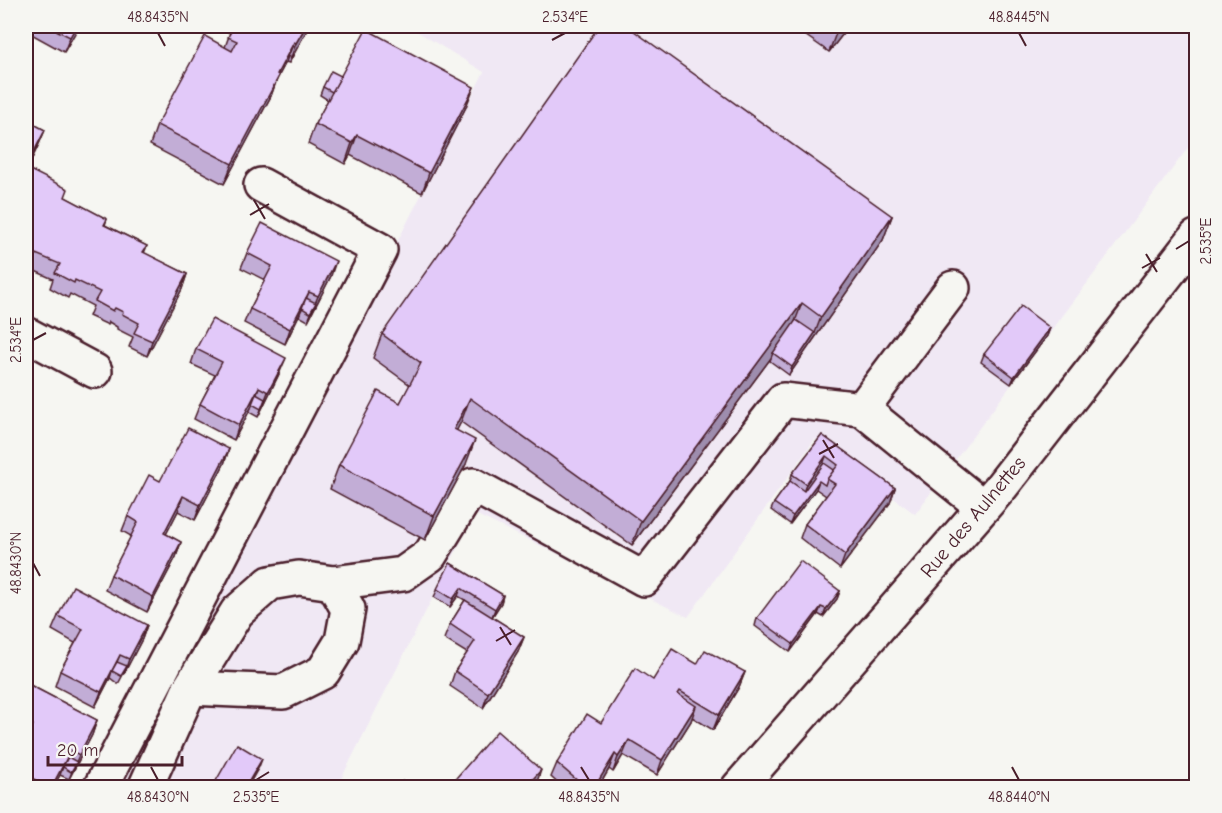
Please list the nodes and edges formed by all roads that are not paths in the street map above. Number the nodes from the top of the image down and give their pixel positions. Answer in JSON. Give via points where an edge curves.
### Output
{"nodes":[{"id":1,"x":261,"y":185,"type":"dead end"},
{"id":2,"x":1197,"y":237,"type":"edge"},
{"id":3,"x":952,"y":288,"type":"dead end"},
{"id":4,"x":26,"y":334,"type":"edge"},
{"id":5,"x":95,"y":371,"type":"dead end"},
{"id":6,"x":862,"y":409,"type":"junction"},
{"id":7,"x":983,"y":507,"type":"junction"},
{"id":8,"x":333,"y":583,"type":"junction"},
{"id":9,"x":190,"y":688,"type":"junction"},
{"id":10,"x":100,"y":788,"type":"edge"},
{"id":11,"x":145,"y":788,"type":"edge"},
{"id":12,"x":738,"y":788,"type":"edge"}],
"edges":[{"from":1,"to":10,"type":"street","via":[[380,250]]},
{"from":2,"to":7,"type":"street","name":"Rue des Aulnettes"},
{"from":3,"to":6,"type":"street"},
{"from":4,"to":5,"type":"street"},
{"from":6,"to":7,"type":"street"},
{"from":6,"to":8,"type":"street","via":[[783,400],[644,579],[473,485],[430,555],[403,574]]},
{"from":7,"to":12,"type":"street","name":"Rue des Aulnettes"},
{"from":8,"to":9,"type":"street","via":[[299,579],[270,583],[237,612]]},
{"from":8,"to":9,"type":"street","via":[[348,609],[342,641],[323,672],[283,692]]},
{"from":9,"to":11,"type":"street"}]}
